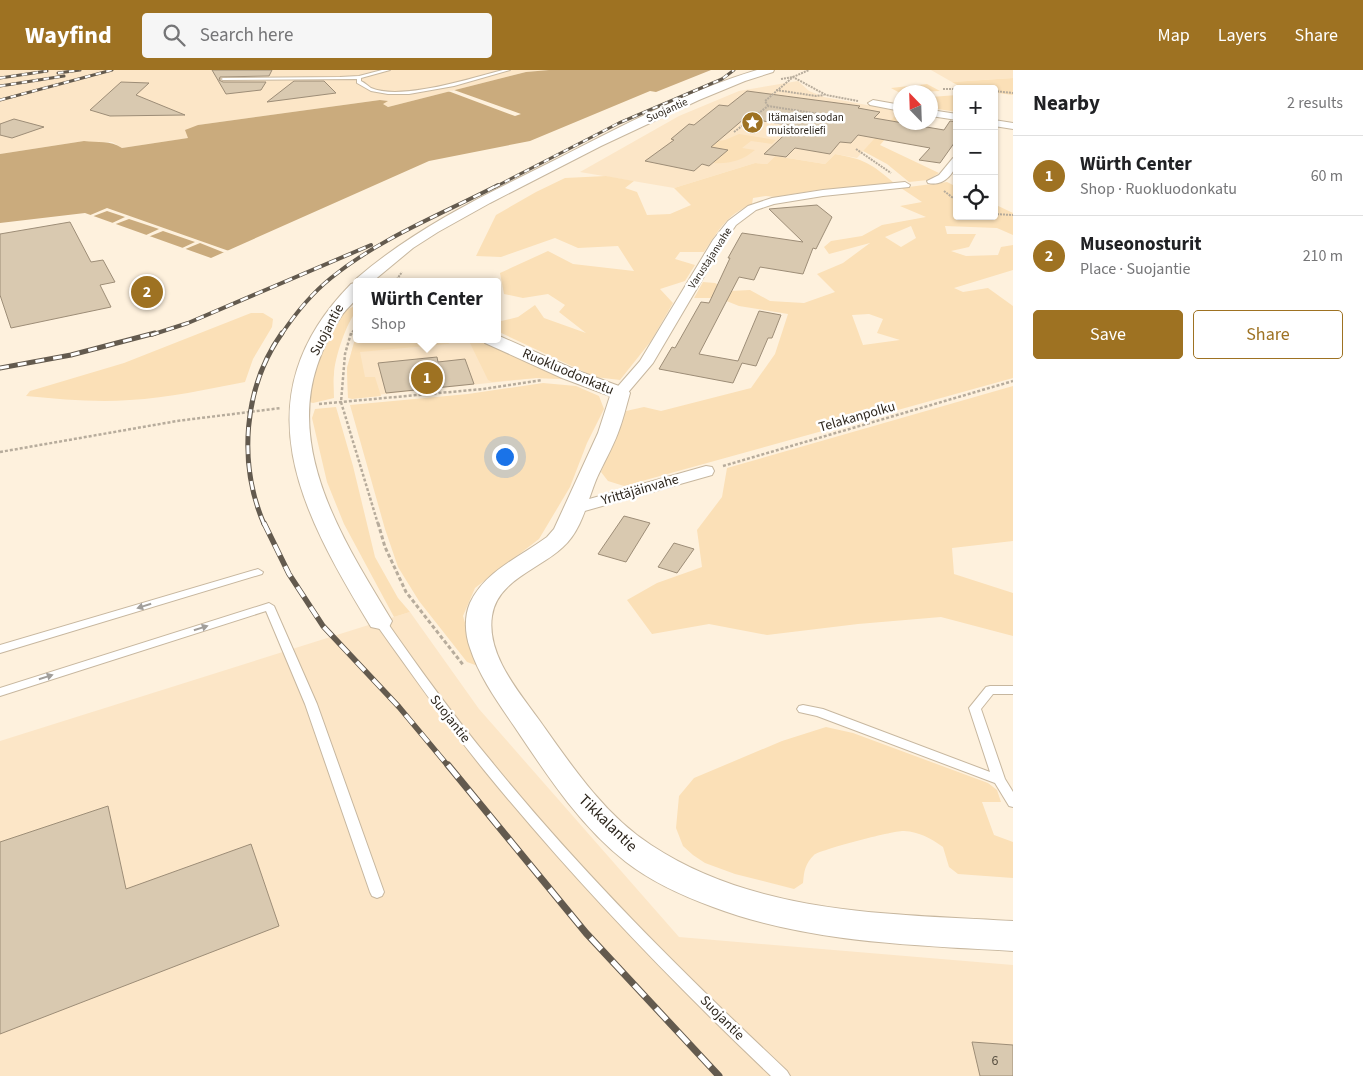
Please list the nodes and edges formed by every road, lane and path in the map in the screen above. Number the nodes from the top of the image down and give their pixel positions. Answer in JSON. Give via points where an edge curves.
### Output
{"nodes":[{"id":1,"x":388,"y":70,"type":"edge"},
{"id":2,"x":508,"y":70,"type":"edge"},
{"id":3,"x":769,"y":70,"type":"edge"},
{"id":4,"x":359,"y":77,"type":"junction"},
{"id":5,"x":223,"y":78,"type":"dead end"},
{"id":6,"x":943,"y":89,"type":"dead end"},
{"id":7,"x":775,"y":90,"type":"junction"},
{"id":8,"x":953,"y":90,"type":"edge"},
{"id":9,"x":998,"y":91,"type":"edge"},
{"id":10,"x":1013,"y":93,"type":"edge"},
{"id":11,"x":826,"y":95,"type":"junction"},
{"id":12,"x":873,"y":103,"type":"joint"},
{"id":13,"x":768,"y":106,"type":"junction"},
{"id":14,"x":893,"y":107,"type":"edge"},
{"id":15,"x":938,"y":114,"type":"edge"},
{"id":16,"x":826,"y":115,"type":"dead end"},
{"id":17,"x":953,"y":116,"type":"edge"},
{"id":18,"x":998,"y":124,"type":"edge"},
{"id":19,"x":1013,"y":126,"type":"edge"},
{"id":20,"x":734,"y":132,"type":"dead end"},
{"id":21,"x":856,"y":149,"type":"dead end"},
{"id":22,"x":953,"y":165,"type":"edge"},
{"id":23,"x":932,"y":181,"type":"dead end"},
{"id":24,"x":905,"y":184,"type":"joint"},
{"id":25,"x":998,"y":214,"type":"edge"},
{"id":26,"x":1013,"y":216,"type":"edge"},
{"id":27,"x":366,"y":278,"type":"edge"},
{"id":28,"x":353,"y":295,"type":"edge"},
{"id":29,"x":353,"y":330,"type":"edge"},
{"id":30,"x":500,"y":343,"type":"edge"},
{"id":31,"x":544,"y":380,"type":"dead end"},
{"id":32,"x":1013,"y":381,"type":"edge"},
{"id":33,"x":620,"y":393,"type":"junction"},
{"id":34,"x":341,"y":402,"type":"junction"},
{"id":35,"x":299,"y":406,"type":"junction"},
{"id":36,"x":0,"y":452,"type":"edge"},
{"id":37,"x":706,"y":471,"type":"joint"},
{"id":38,"x":588,"y":476,"type":"joint"},
{"id":39,"x":574,"y":509,"type":"junction"},
{"id":40,"x":258,"y":572,"type":"dead end"},
{"id":41,"x":380,"y":621,"type":"joint"},
{"id":42,"x":0,"y":649,"type":"edge"},
{"id":43,"x":465,"y":667,"type":"dead end"},
{"id":44,"x":1013,"y":690,"type":"edge"},
{"id":45,"x":0,"y":692,"type":"edge"},
{"id":46,"x":803,"y":709,"type":"dead end"},
{"id":47,"x":999,"y":780,"type":"junction"},
{"id":48,"x":1013,"y":802,"type":"edge"},
{"id":49,"x":377,"y":892,"type":"dead end"},
{"id":50,"x":1013,"y":936,"type":"edge"},
{"id":51,"x":782,"y":1076,"type":"edge"}],
"edges":[{"from":1,"to":4,"type":"lane"},
{"from":2,"to":4,"type":"lane","via":[[401,93],[367,89],[359,82]]},
{"from":3,"to":27,"type":"street","name":"Suojantie","via":[[645,120],[477,205],[414,241]]},
{"from":4,"to":5,"type":"lane"},
{"from":6,"to":8,"type":"path"},
{"from":7,"to":11,"type":"path"},
{"from":7,"to":11,"type":"path","via":[[793,77]]},
{"from":7,"to":13,"type":"path","via":[[765,100]]},
{"from":9,"to":10,"type":"path"},
{"from":11,"to":12,"type":"path"},
{"from":12,"to":14,"type":"street"},
{"from":13,"to":16,"type":"path"},
{"from":13,"to":20,"type":"path"},
{"from":15,"to":17,"type":"street"},
{"from":18,"to":19,"type":"street"},
{"from":21,"to":24,"type":"path"},
{"from":22,"to":23,"type":"street","via":[[943,177]]},
{"from":24,"to":33,"type":"street","name":"Varustajanvahe","via":[[823,192],[752,208],[732,223],[717,243],[646,363]]},
{"from":25,"to":26,"type":"path"},
{"from":28,"to":35,"type":"street","name":"Suojantie","via":[[314,350]]},
{"from":29,"to":34,"type":"path","via":[[345,354]]},
{"from":30,"to":33,"type":"street","name":"Ruokluodonkatu"},
{"from":31,"to":34,"type":"path"},
{"from":32,"to":37,"type":"path","name":"Telakanpolku"},
{"from":33,"to":38,"type":"street","name":"Ruokluodonkatu","via":[[611,426]]},
{"from":34,"to":43,"type":"path","via":[[385,548],[406,592]]},
{"from":35,"to":36,"type":"path","via":[[177,421]]},
{"from":35,"to":41,"type":"street","name":"Suojantie","via":[[316,501],[346,563]]},
{"from":37,"to":39,"type":"street","name":"Yrittäjäinvahe"},
{"from":38,"to":39,"type":"street","name":"Tikkalantie"},
{"from":39,"to":50,"type":"street","name":"Tikkalantie","via":[[557,540],[501,580],[485,597],[479,617],[480,639],[505,690],[561,774],[594,813],[639,854],[678,877],[749,906],[832,921]]},
{"from":40,"to":42,"type":"lane","one_way":true},
{"from":41,"to":51,"type":"lane","name":"Suojantie","via":[[418,678],[540,831],[626,924]]},
{"from":44,"to":47,"type":"lane","via":[[990,690],[974,708]]},
{"from":45,"to":49,"type":"lane","one_way":true,"via":[[269,606],[311,704]]},
{"from":46,"to":47,"type":"lane","via":[[820,712]]},
{"from":47,"to":48,"type":"lane"}]}
